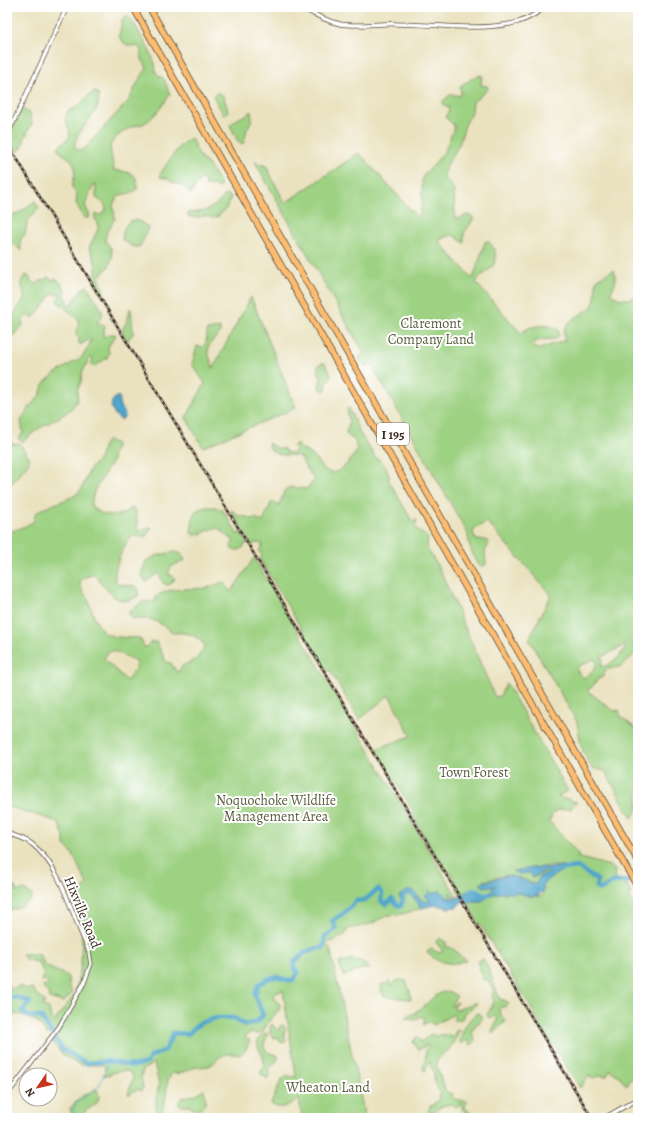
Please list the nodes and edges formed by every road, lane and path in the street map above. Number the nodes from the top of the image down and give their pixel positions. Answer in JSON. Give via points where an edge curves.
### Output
{"nodes":[{"id":1,"x":67,"y":7,"type":"edge"},
{"id":2,"x":133,"y":7,"type":"edge"},
{"id":3,"x":149,"y":7,"type":"edge"},
{"id":4,"x":300,"y":7,"type":"edge"},
{"id":5,"x":545,"y":7,"type":"edge"},
{"id":6,"x":7,"y":136,"type":"edge"},
{"id":7,"x":7,"y":832,"type":"edge"},
{"id":8,"x":638,"y":861,"type":"edge"},
{"id":9,"x":638,"y":888,"type":"edge"},
{"id":10,"x":7,"y":1095,"type":"edge"},
{"id":11,"x":638,"y":1099,"type":"edge"},
{"id":12,"x":604,"y":1118,"type":"edge"}],
"edges":[{"from":1,"to":6,"type":"street"},
{"from":2,"to":9,"type":"highway","number":"I 195"},
{"from":3,"to":8,"type":"highway","number":"I 195"},
{"from":4,"to":5,"type":"street","via":[[342,24],[458,27],[511,24],[531,17]]},
{"from":7,"to":10,"type":"street","name":"Hixville Road","via":[[32,844],[50,863],[61,882],[89,952],[91,964],[66,1016]]},
{"from":11,"to":12,"type":"street"}]}
